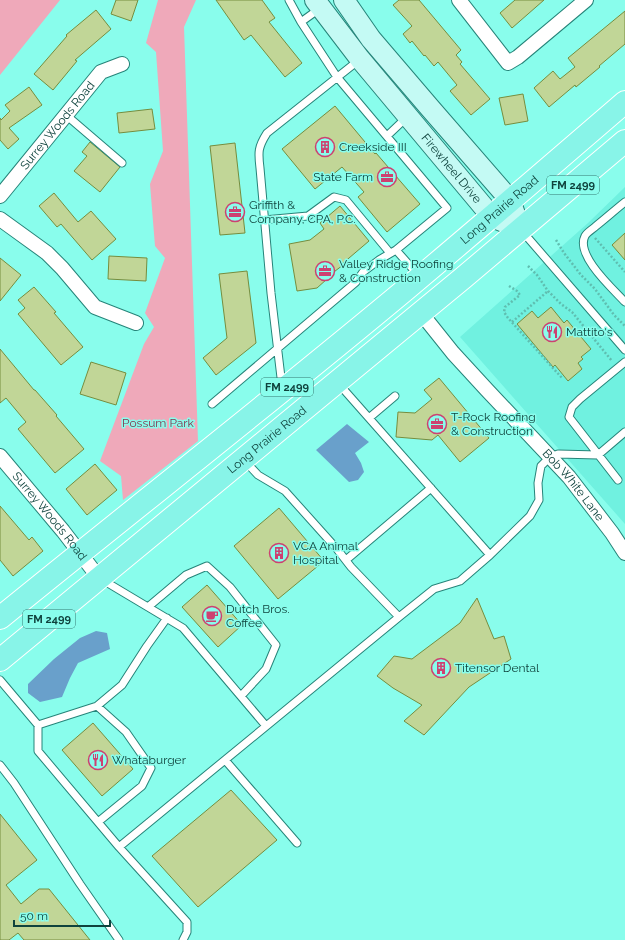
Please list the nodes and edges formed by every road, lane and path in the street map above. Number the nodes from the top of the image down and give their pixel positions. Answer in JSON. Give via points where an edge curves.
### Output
{"nodes":[{"id":1,"x":289,"y":0,"type":"edge"},
{"id":2,"x":344,"y":0,"type":"edge"},
{"id":3,"x":459,"y":0,"type":"edge"},
{"id":4,"x":586,"y":0,"type":"edge"},
{"id":5,"x":322,"y":3,"type":"edge"},
{"id":6,"x":301,"y":22,"type":"junction"},
{"id":7,"x":360,"y":59,"type":"junction"},
{"id":8,"x":122,"y":64,"type":"dead end"},
{"id":9,"x":337,"y":77,"type":"junction"},
{"id":10,"x":625,"y":102,"type":"edge"},
{"id":11,"x":66,"y":115,"type":"junction"},
{"id":12,"x":408,"y":117,"type":"junction"},
{"id":13,"x":387,"y":136,"type":"junction"},
{"id":14,"x":625,"y":141,"type":"edge"},
{"id":15,"x":122,"y":163,"type":"dead end"},
{"id":16,"x":0,"y":196,"type":"edge"},
{"id":17,"x":510,"y":200,"type":"junction"},
{"id":18,"x":625,"y":202,"type":"edge"},
{"id":19,"x":492,"y":217,"type":"junction"},
{"id":20,"x":0,"y":219,"type":"edge"},
{"id":21,"x":264,"y":220,"type":"junction"},
{"id":22,"x":521,"y":229,"type":"junction"},
{"id":23,"x":593,"y":235,"type":"dead end"},
{"id":24,"x":556,"y":240,"type":"dead end"},
{"id":25,"x":393,"y":251,"type":"junction"},
{"id":26,"x":528,"y":266,"type":"dead end"},
{"id":27,"x":625,"y":272,"type":"edge"},
{"id":28,"x":420,"y":277,"type":"junction"},
{"id":29,"x":509,"y":286,"type":"dead end"},
{"id":30,"x":548,"y":291,"type":"junction"},
{"id":31,"x":625,"y":302,"type":"edge"},
{"id":32,"x":421,"y":313,"type":"junction"},
{"id":33,"x":512,"y":322,"type":"junction"},
{"id":34,"x":136,"y":323,"type":"dead end"},
{"id":35,"x":625,"y":326,"type":"edge"},
{"id":36,"x":278,"y":349,"type":"junction"},
{"id":37,"x":625,"y":350,"type":"edge"},
{"id":38,"x":625,"y":362,"type":"edge"},
{"id":39,"x":618,"y":367,"type":"junction"},
{"id":40,"x":562,"y":378,"type":"dead end"},
{"id":41,"x":337,"y":382,"type":"junction"},
{"id":42,"x":283,"y":390,"type":"junction"},
{"id":43,"x":395,"y":396,"type":"dead end"},
{"id":44,"x":212,"y":404,"type":"dead end"},
{"id":45,"x":369,"y":418,"type":"junction"},
{"id":46,"x":625,"y":432,"type":"edge"},
{"id":47,"x":598,"y":455,"type":"junction"},
{"id":48,"x":0,"y":456,"type":"edge"},
{"id":49,"x":550,"y":457,"type":"junction"},
{"id":50,"x":244,"y":459,"type":"junction"},
{"id":51,"x":618,"y":480,"type":"dead end"},
{"id":52,"x":431,"y":488,"type":"junction"},
{"id":53,"x":79,"y":553,"type":"junction"},
{"id":54,"x":625,"y":554,"type":"edge"},
{"id":55,"x":490,"y":555,"type":"junction"},
{"id":56,"x":346,"y":560,"type":"junction"},
{"id":57,"x":99,"y":578,"type":"junction"},
{"id":58,"x":148,"y":607,"type":"junction"},
{"id":59,"x":399,"y":617,"type":"junction"},
{"id":60,"x":0,"y":618,"type":"edge"},
{"id":61,"x":167,"y":618,"type":"junction"},
{"id":62,"x":0,"y":660,"type":"edge"},
{"id":63,"x":0,"y":680,"type":"edge"},
{"id":64,"x":241,"y":696,"type":"junction"},
{"id":65,"x":97,"y":706,"type":"junction"},
{"id":66,"x":38,"y":726,"type":"junction"},
{"id":67,"x":266,"y":726,"type":"junction"},
{"id":68,"x":225,"y":760,"type":"junction"},
{"id":69,"x":0,"y":765,"type":"edge"},
{"id":70,"x":98,"y":822,"type":"junction"},
{"id":71,"x":297,"y":843,"type":"dead end"},
{"id":72,"x":119,"y":847,"type":"junction"},
{"id":73,"x":119,"y":940,"type":"edge"},
{"id":74,"x":183,"y":940,"type":"edge"}],
"edges":[{"from":1,"to":6,"type":"lane"},
{"from":2,"to":17,"type":"street","name":"Firewheel Drive","via":[[371,39]]},
{"from":3,"to":4,"type":"street","via":[[508,63]]},
{"from":5,"to":6,"type":"lane"},
{"from":5,"to":7,"type":"street","name":"Firewheel Drive"},
{"from":6,"to":9,"type":"lane"},
{"from":7,"to":9,"type":"lane"},
{"from":7,"to":12,"type":"street","name":"Firewheel Drive"},
{"from":8,"to":11,"type":"street","name":"Surrey Woods Road","via":[[101,72]]},
{"from":9,"to":13,"type":"lane"},
{"from":9,"to":21,"type":"lane","via":[[266,133],[261,142],[258,154]]},
{"from":10,"to":17,"type":"main road","name":"Long Prairie Road","number":"FM 2499"},
{"from":11,"to":15,"type":"lane"},
{"from":11,"to":16,"type":"street","name":"Surrey Woods Road"},
{"from":12,"to":13,"type":"lane"},
{"from":12,"to":19,"type":"street","name":"Firewheel Drive"},
{"from":13,"to":25,"type":"lane","via":[[448,208]]},
{"from":14,"to":22,"type":"main road","name":"Long Prairie Road","number":"FM 2499"},
{"from":17,"to":19,"type":"main road","name":"Long Prairie Road","number":"FM 2499"},
{"from":17,"to":22,"type":"street","name":"Firewheel Drive"},
{"from":18,"to":31,"type":"lane","via":[[585,235],[582,244],[590,262]]},
{"from":19,"to":22,"type":"street","name":"Firewheel Drive"},
{"from":19,"to":28,"type":"main road","name":"Long Prairie Road","number":"FM 2499"},
{"from":20,"to":34,"type":"street","via":[[47,253],[94,307]]},
{"from":21,"to":25,"type":"lane","via":[[308,216],[334,197],[346,200]]},
{"from":21,"to":36,"type":"lane"},
{"from":22,"to":32,"type":"main road","name":"Long Prairie Road","number":"FM 2499"},
{"from":22,"to":37,"type":"lane"},
{"from":23,"to":27,"type":"path"},
{"from":24,"to":35,"type":"path","via":[[581,275],[595,288],[614,316]]},
{"from":25,"to":28,"type":"lane"},
{"from":25,"to":36,"type":"lane","via":[[363,272],[356,282]]},
{"from":26,"to":30,"type":"path"},
{"from":28,"to":42,"type":"main road","name":"Long Prairie Road","number":"FM 2499"},
{"from":29,"to":33,"type":"path","via":[[520,295],[505,307],[504,312]]},
{"from":30,"to":33,"type":"path"},
{"from":30,"to":39,"type":"path","via":[[572,312]]},
{"from":32,"to":41,"type":"main road","name":"Long Prairie Road","number":"FM 2499"},
{"from":32,"to":49,"type":"street","name":"Bob White Lane","via":[[458,358]]},
{"from":33,"to":40,"type":"path"},
{"from":36,"to":42,"type":"lane"},
{"from":36,"to":44,"type":"lane"},
{"from":38,"to":39,"type":"lane"},
{"from":39,"to":47,"type":"lane","via":[[572,407],[569,417]]},
{"from":41,"to":45,"type":"lane"},
{"from":41,"to":50,"type":"main road","name":"Long Prairie Road","number":"FM 2499"},
{"from":42,"to":53,"type":"main road","name":"Long Prairie Road","number":"FM 2499"},
{"from":43,"to":45,"type":"lane"},
{"from":45,"to":52,"type":"lane"},
{"from":46,"to":47,"type":"lane"},
{"from":47,"to":49,"type":"lane","via":[[558,454]]},
{"from":47,"to":51,"type":"lane"},
{"from":48,"to":53,"type":"street","name":"Surrey Woods Road"},
{"from":49,"to":54,"type":"street","name":"Bob White Lane","via":[[612,532]]},
{"from":49,"to":55,"type":"lane","via":[[541,466],[539,500],[530,516]]},
{"from":50,"to":56,"type":"lane","via":[[258,475],[284,491]]},
{"from":50,"to":57,"type":"main road","name":"Long Prairie Road","number":"FM 2499"},
{"from":52,"to":55,"type":"lane"},
{"from":52,"to":56,"type":"lane"},
{"from":53,"to":57,"type":"street","name":"Surrey Woods Road"},
{"from":53,"to":60,"type":"main road","name":"Long Prairie Road","number":"FM 2499"},
{"from":55,"to":59,"type":"lane","via":[[460,581],[434,590]]},
{"from":56,"to":59,"type":"lane"},
{"from":57,"to":58,"type":"lane"},
{"from":57,"to":62,"type":"main road","name":"Long Prairie Road","number":"FM 2499"},
{"from":58,"to":61,"type":"lane"},
{"from":58,"to":64,"type":"lane","via":[[186,575],[207,566],[230,587],[276,645],[266,668]]},
{"from":59,"to":67,"type":"lane"},
{"from":61,"to":64,"type":"lane","via":[[183,628]]},
{"from":61,"to":65,"type":"lane","via":[[122,685]]},
{"from":63,"to":66,"type":"lane"},
{"from":64,"to":67,"type":"lane"},
{"from":65,"to":66,"type":"lane"},
{"from":65,"to":70,"type":"lane","via":[[126,732],[151,768],[142,786]]},
{"from":66,"to":70,"type":"lane","via":[[38,751]]},
{"from":67,"to":68,"type":"lane"},
{"from":68,"to":71,"type":"lane"},
{"from":68,"to":72,"type":"lane"},
{"from":69,"to":73,"type":"lane"},
{"from":70,"to":72,"type":"lane"},
{"from":72,"to":74,"type":"lane","via":[[187,922],[187,932]]}]}
